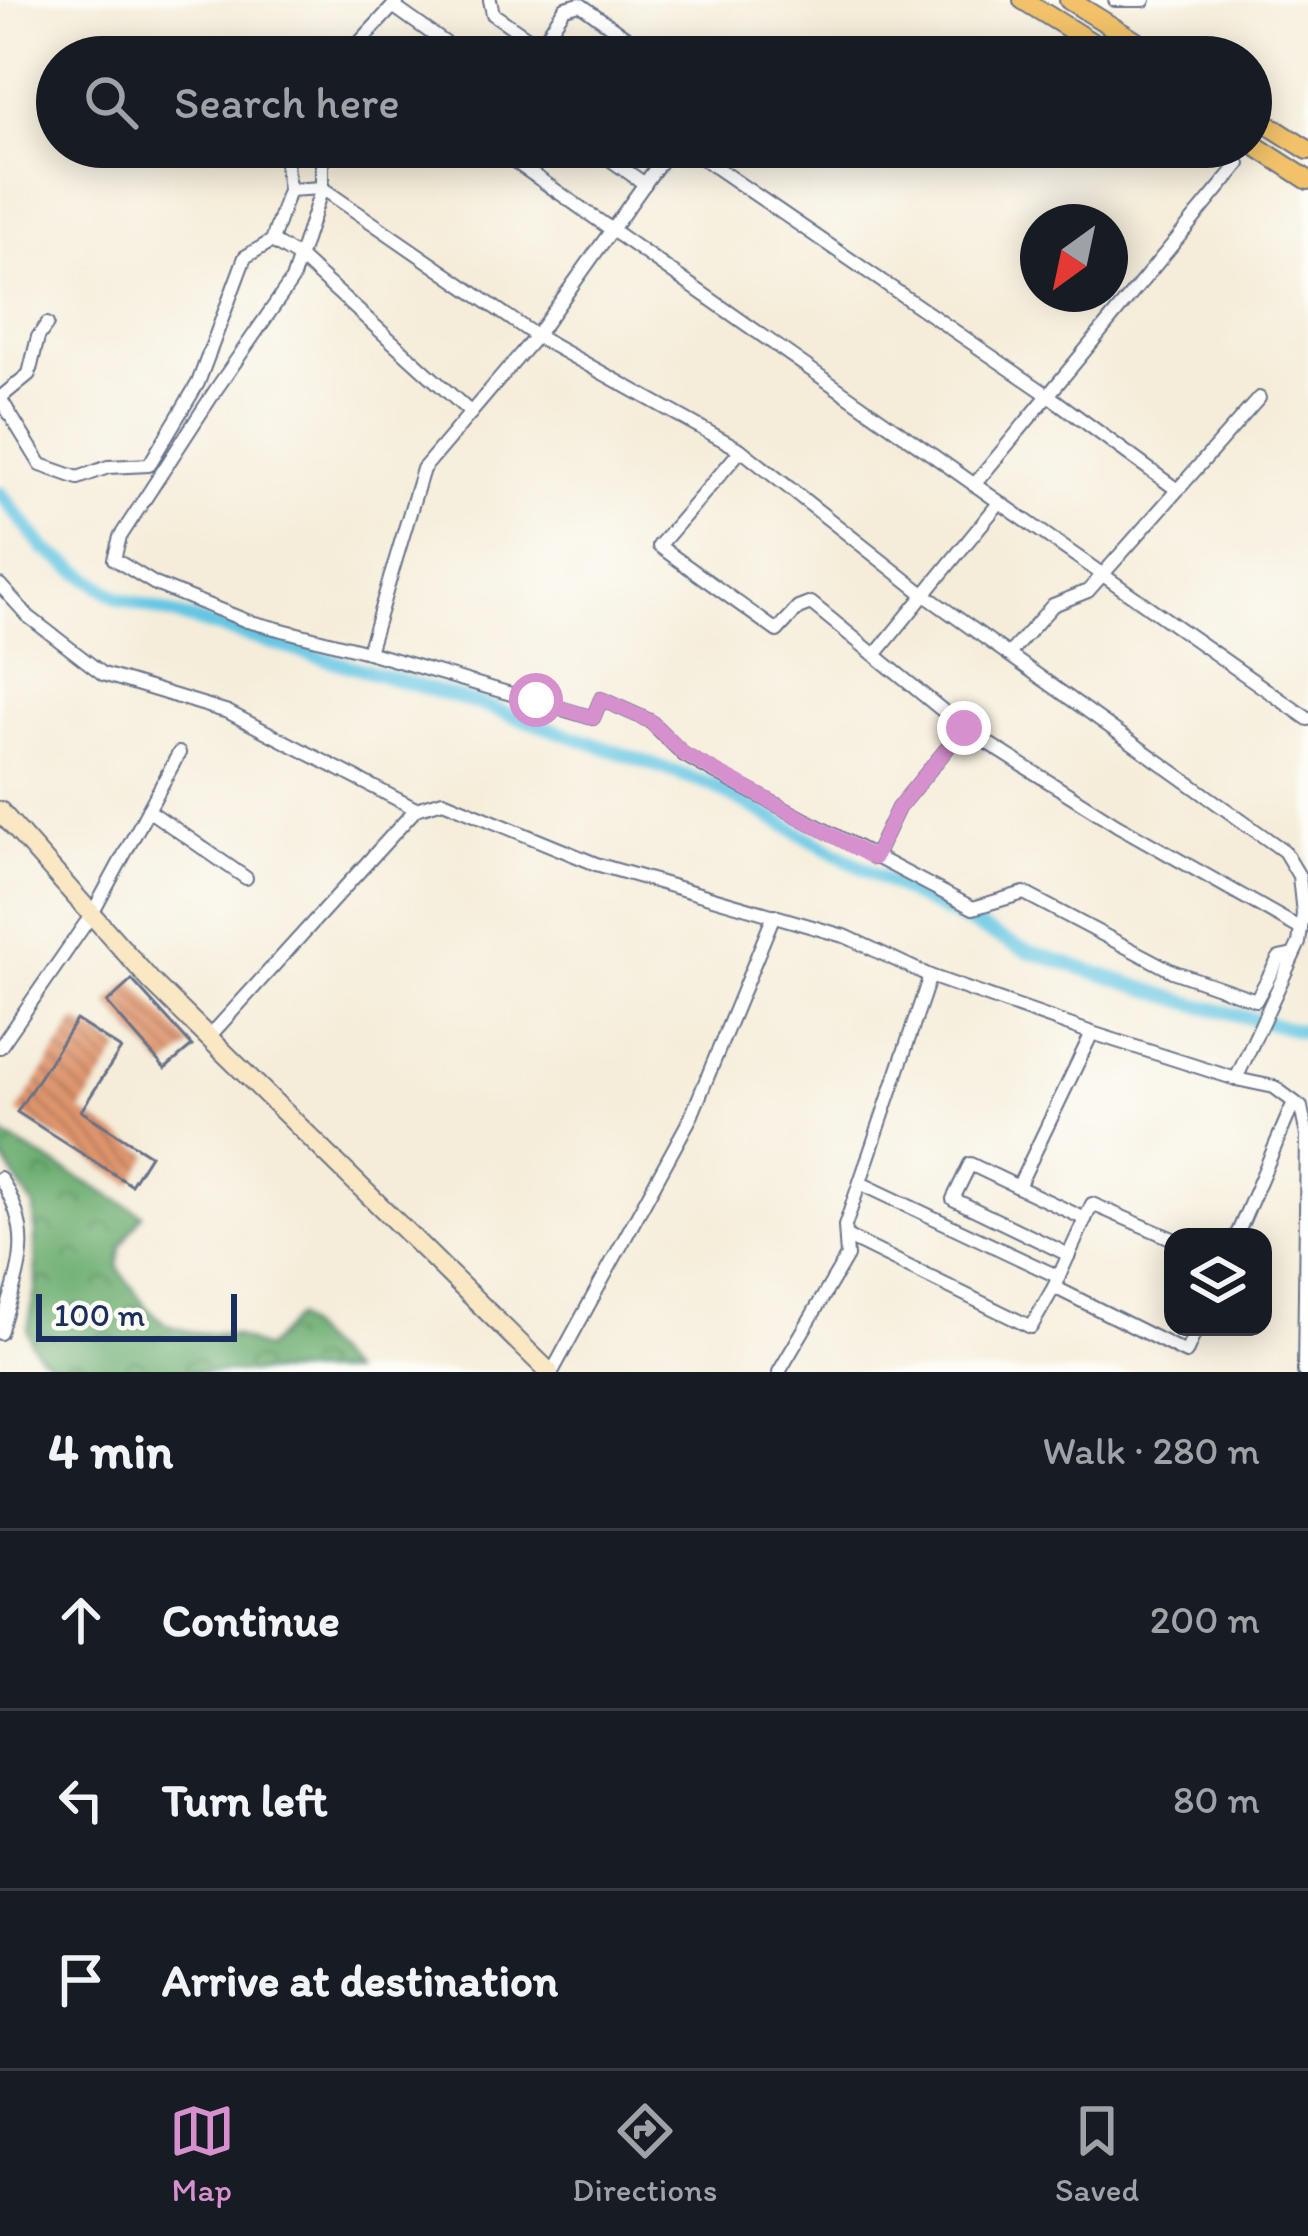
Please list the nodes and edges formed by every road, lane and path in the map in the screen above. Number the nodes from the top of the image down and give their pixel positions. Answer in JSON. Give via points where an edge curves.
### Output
{"nodes":[{"id":1,"x":490,"y":0,"type":"edge"},
{"id":2,"x":1023,"y":0,"type":"edge"},
{"id":3,"x":1070,"y":0,"type":"edge"},
{"id":4,"x":1115,"y":0,"type":"edge"},
{"id":5,"x":1144,"y":0,"type":"edge"},
{"id":6,"x":396,"y":3,"type":"edge"},
{"id":7,"x":366,"y":36,"type":"edge"},
{"id":8,"x":438,"y":36,"type":"edge"},
{"id":9,"x":525,"y":36,"type":"edge"},
{"id":10,"x":547,"y":36,"type":"edge"},
{"id":11,"x":624,"y":36,"type":"edge"},
{"id":12,"x":1081,"y":36,"type":"edge"},
{"id":13,"x":1127,"y":36,"type":"edge"},
{"id":14,"x":1272,"y":127,"type":"edge"},
{"id":15,"x":1308,"y":150,"type":"edge"},
{"id":16,"x":1272,"y":157,"type":"edge"},
{"id":17,"x":296,"y":168,"type":"edge"},
{"id":18,"x":314,"y":168,"type":"edge"},
{"id":19,"x":523,"y":168,"type":"edge"},
{"id":20,"x":622,"y":168,"type":"edge"},
{"id":21,"x":656,"y":168,"type":"edge"},
{"id":22,"x":717,"y":168,"type":"edge"},
{"id":23,"x":1236,"y":168,"type":"edge"},
{"id":24,"x":1308,"y":180,"type":"edge"},
{"id":25,"x":645,"y":184,"type":"junction"},
{"id":26,"x":307,"y":189,"type":"junction"},
{"id":27,"x":611,"y":232,"type":"junction"},
{"id":28,"x":286,"y":250,"type":"junction"},
{"id":29,"x":47,"y":324,"type":"dead end"},
{"id":30,"x":536,"y":336,"type":"junction"},
{"id":31,"x":1048,"y":395,"type":"junction"},
{"id":32,"x":0,"y":398,"type":"edge"},
{"id":33,"x":1259,"y":398,"type":"dead end"},
{"id":34,"x":471,"y":412,"type":"junction"},
{"id":35,"x":741,"y":450,"type":"junction"},
{"id":36,"x":974,"y":485,"type":"junction"},
{"id":37,"x":1175,"y":489,"type":"junction"},
{"id":38,"x":999,"y":503,"type":"junction"},
{"id":39,"x":1101,"y":574,"type":"junction"},
{"id":40,"x":0,"y":585,"type":"edge"},
{"id":41,"x":926,"y":595,"type":"junction"},
{"id":42,"x":368,"y":652,"type":"junction"},
{"id":43,"x":1009,"y":654,"type":"junction"},
{"id":44,"x":875,"y":655,"type":"junction"},
{"id":45,"x":1308,"y":719,"type":"edge"},
{"id":46,"x":964,"y":728,"type":"junction"},
{"id":47,"x":179,"y":753,"type":"dead end"},
{"id":48,"x":416,"y":809,"type":"junction"},
{"id":49,"x":148,"y":810,"type":"junction"},
{"id":50,"x":0,"y":811,"type":"edge"},
{"id":51,"x":874,"y":858,"type":"junction"},
{"id":52,"x":1304,"y":874,"type":"edge"},
{"id":53,"x":246,"y":878,"type":"dead end"},
{"id":54,"x":92,"y":914,"type":"junction"},
{"id":55,"x":774,"y":915,"type":"junction"},
{"id":56,"x":1301,"y":929,"type":"junction"},
{"id":57,"x":1293,"y":955,"type":"junction"},
{"id":58,"x":930,"y":976,"type":"junction"},
{"id":59,"x":1092,"y":1033,"type":"junction"},
{"id":60,"x":208,"y":1038,"type":"junction"},
{"id":61,"x":0,"y":1047,"type":"edge"},
{"id":62,"x":1236,"y":1079,"type":"junction"},
{"id":63,"x":1294,"y":1102,"type":"junction"},
{"id":64,"x":0,"y":1178,"type":"edge"},
{"id":65,"x":860,"y":1183,"type":"junction"},
{"id":66,"x":1018,"y":1187,"type":"junction"},
{"id":67,"x":1085,"y":1220,"type":"junction"},
{"id":68,"x":1240,"y":1228,"type":"edge"},
{"id":69,"x":1164,"y":1235,"type":"edge"},
{"id":70,"x":846,"y":1236,"type":"junction"},
{"id":71,"x":1069,"y":1255,"type":"junction"},
{"id":72,"x":1056,"y":1282,"type":"junction"},
{"id":73,"x":0,"y":1333,"type":"edge"},
{"id":74,"x":1193,"y":1336,"type":"edge"},
{"id":75,"x":550,"y":1372,"type":"edge"},
{"id":76,"x":779,"y":1372,"type":"edge"},
{"id":77,"x":1304,"y":1372,"type":"edge"}],
"edges":[{"from":1,"to":9,"type":"street","via":[[493,14]]},
{"from":2,"to":12,"type":"main road"},
{"from":3,"to":13,"type":"main road"},
{"from":4,"to":5,"type":"street"},
{"from":6,"to":7,"type":"street"},
{"from":6,"to":8,"type":"street"},
{"from":10,"to":11,"type":"street","via":[[565,8],[580,4]]},
{"from":14,"to":15,"type":"main road"},
{"from":16,"to":24,"type":"main road"},
{"from":17,"to":26,"type":"street"},
{"from":18,"to":26,"type":"street"},
{"from":19,"to":27,"type":"street"},
{"from":20,"to":25,"type":"street"},
{"from":21,"to":25,"type":"street"},
{"from":22,"to":31,"type":"street"},
{"from":23,"to":31,"type":"street"},
{"from":25,"to":27,"type":"street"},
{"from":26,"to":28,"type":"street"},
{"from":26,"to":28,"type":"street"},
{"from":26,"to":30,"type":"street"},
{"from":27,"to":30,"type":"street"},
{"from":27,"to":36,"type":"street"},
{"from":28,"to":32,"type":"street","via":[[245,257],[198,383],[149,465],[78,478],[41,465]]},
{"from":28,"to":34,"type":"street"},
{"from":28,"to":42,"type":"street","via":[[292,280],[120,537],[114,559],[247,621]]},
{"from":29,"to":32,"type":"street","via":[[28,374]]},
{"from":30,"to":34,"type":"street"},
{"from":30,"to":35,"type":"street"},
{"from":31,"to":36,"type":"street"},
{"from":31,"to":37,"type":"street"},
{"from":33,"to":37,"type":"street"},
{"from":34,"to":42,"type":"street","via":[[424,470]]},
{"from":35,"to":41,"type":"street"},
{"from":35,"to":44,"type":"street","via":[[659,546],[777,631],[811,603]]},
{"from":36,"to":38,"type":"street"},
{"from":37,"to":39,"type":"street"},
{"from":38,"to":39,"type":"street"},
{"from":38,"to":41,"type":"street"},
{"from":39,"to":43,"type":"street","via":[[1088,590],[1053,605]]},
{"from":39,"to":45,"type":"street"},
{"from":40,"to":48,"type":"street","via":[[103,674],[228,712]]},
{"from":41,"to":43,"type":"street"},
{"from":41,"to":44,"type":"street"},
{"from":42,"to":51,"type":"street","via":[[593,718],[601,699],[650,721],[700,764]]},
{"from":43,"to":52,"type":"street","via":[[1284,851]]},
{"from":44,"to":46,"type":"street"},
{"from":46,"to":51,"type":"street","via":[[898,808]]},
{"from":46,"to":56,"type":"street"},
{"from":47,"to":49,"type":"street"},
{"from":48,"to":55,"type":"street","via":[[443,801],[596,864]]},
{"from":48,"to":60,"type":"street"},
{"from":49,"to":53,"type":"street"},
{"from":49,"to":54,"type":"street"},
{"from":50,"to":54,"type":"main road"},
{"from":51,"to":57,"type":"street","via":[[974,908],[1024,893],[1172,971],[1256,1000],[1279,958]]},
{"from":52,"to":56,"type":"street"},
{"from":54,"to":60,"type":"main road"},
{"from":54,"to":61,"type":"street"},
{"from":55,"to":58,"type":"street","via":[[847,937]]},
{"from":55,"to":75,"type":"street","via":[[691,1117]]},
{"from":56,"to":57,"type":"street"},
{"from":57,"to":62,"type":"street"},
{"from":58,"to":59,"type":"street"},
{"from":58,"to":65,"type":"street"},
{"from":59,"to":62,"type":"street"},
{"from":59,"to":66,"type":"street"},
{"from":60,"to":75,"type":"main road"},
{"from":62,"to":63,"type":"street","via":[[1274,1087]]},
{"from":63,"to":68,"type":"street"},
{"from":63,"to":77,"type":"street","via":[[1307,1136]]},
{"from":64,"to":73,"type":"street","via":[[22,1232]]},
{"from":65,"to":70,"type":"street"},
{"from":65,"to":72,"type":"street"},
{"from":66,"to":67,"type":"street"},
{"from":66,"to":71,"type":"street","via":[[970,1165],[953,1199]]},
{"from":67,"to":69,"type":"street","via":[[1092,1204]]},
{"from":67,"to":71,"type":"street"},
{"from":70,"to":72,"type":"street","via":[[1030,1327]]},
{"from":70,"to":76,"type":"street","via":[[848,1256]]},
{"from":71,"to":72,"type":"street"},
{"from":72,"to":74,"type":"street","via":[[1186,1353]]}]}
